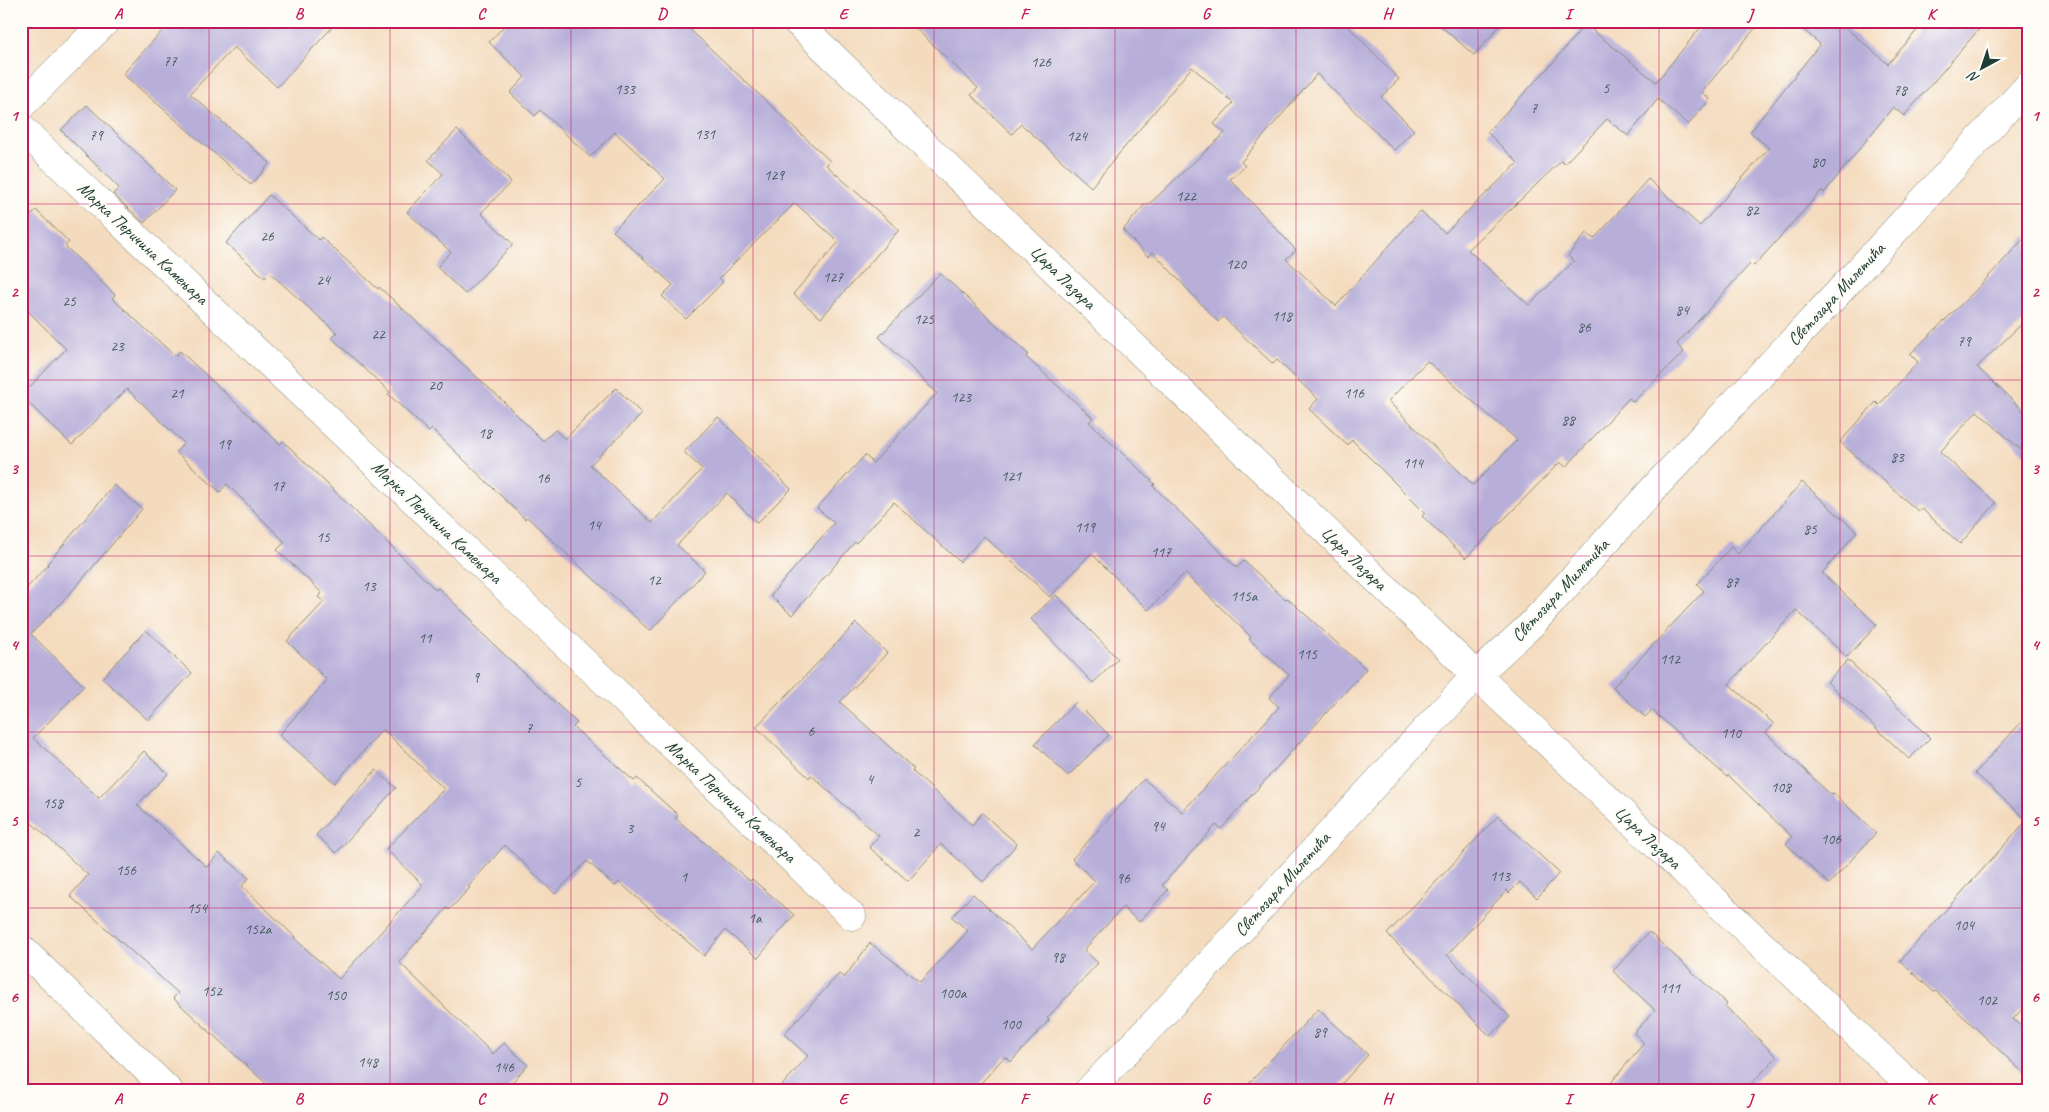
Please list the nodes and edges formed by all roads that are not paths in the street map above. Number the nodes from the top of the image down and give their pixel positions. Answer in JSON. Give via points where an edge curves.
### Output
{"nodes":[{"id":1,"x":106,"y":21,"type":"edge"},
{"id":2,"x":796,"y":21,"type":"edge"},
{"id":3,"x":2028,"y":86,"type":"edge"},
{"id":4,"x":21,"y":106,"type":"edge"},
{"id":5,"x":21,"y":128,"type":"edge"},
{"id":6,"x":1476,"y":675,"type":"junction"},
{"id":7,"x":852,"y":916,"type":"dead end"},
{"id":8,"x":21,"y":948,"type":"edge"},
{"id":9,"x":169,"y":1091,"type":"edge"},
{"id":10,"x":1088,"y":1091,"type":"edge"},
{"id":11,"x":1917,"y":1091,"type":"edge"}],
"edges":[{"from":1,"to":4,"type":"street"},
{"from":2,"to":6,"type":"street","name":"Цара Лазара"},
{"from":3,"to":6,"type":"street","name":"Светозара Милетића","via":[[1532,624]]},
{"from":5,"to":7,"type":"street","name":"Марка Перичина Камењара"},
{"from":6,"to":10,"type":"street","name":"Светозара Милетића"},
{"from":6,"to":11,"type":"street","name":"Цара Лазара"},
{"from":8,"to":9,"type":"street"}]}
